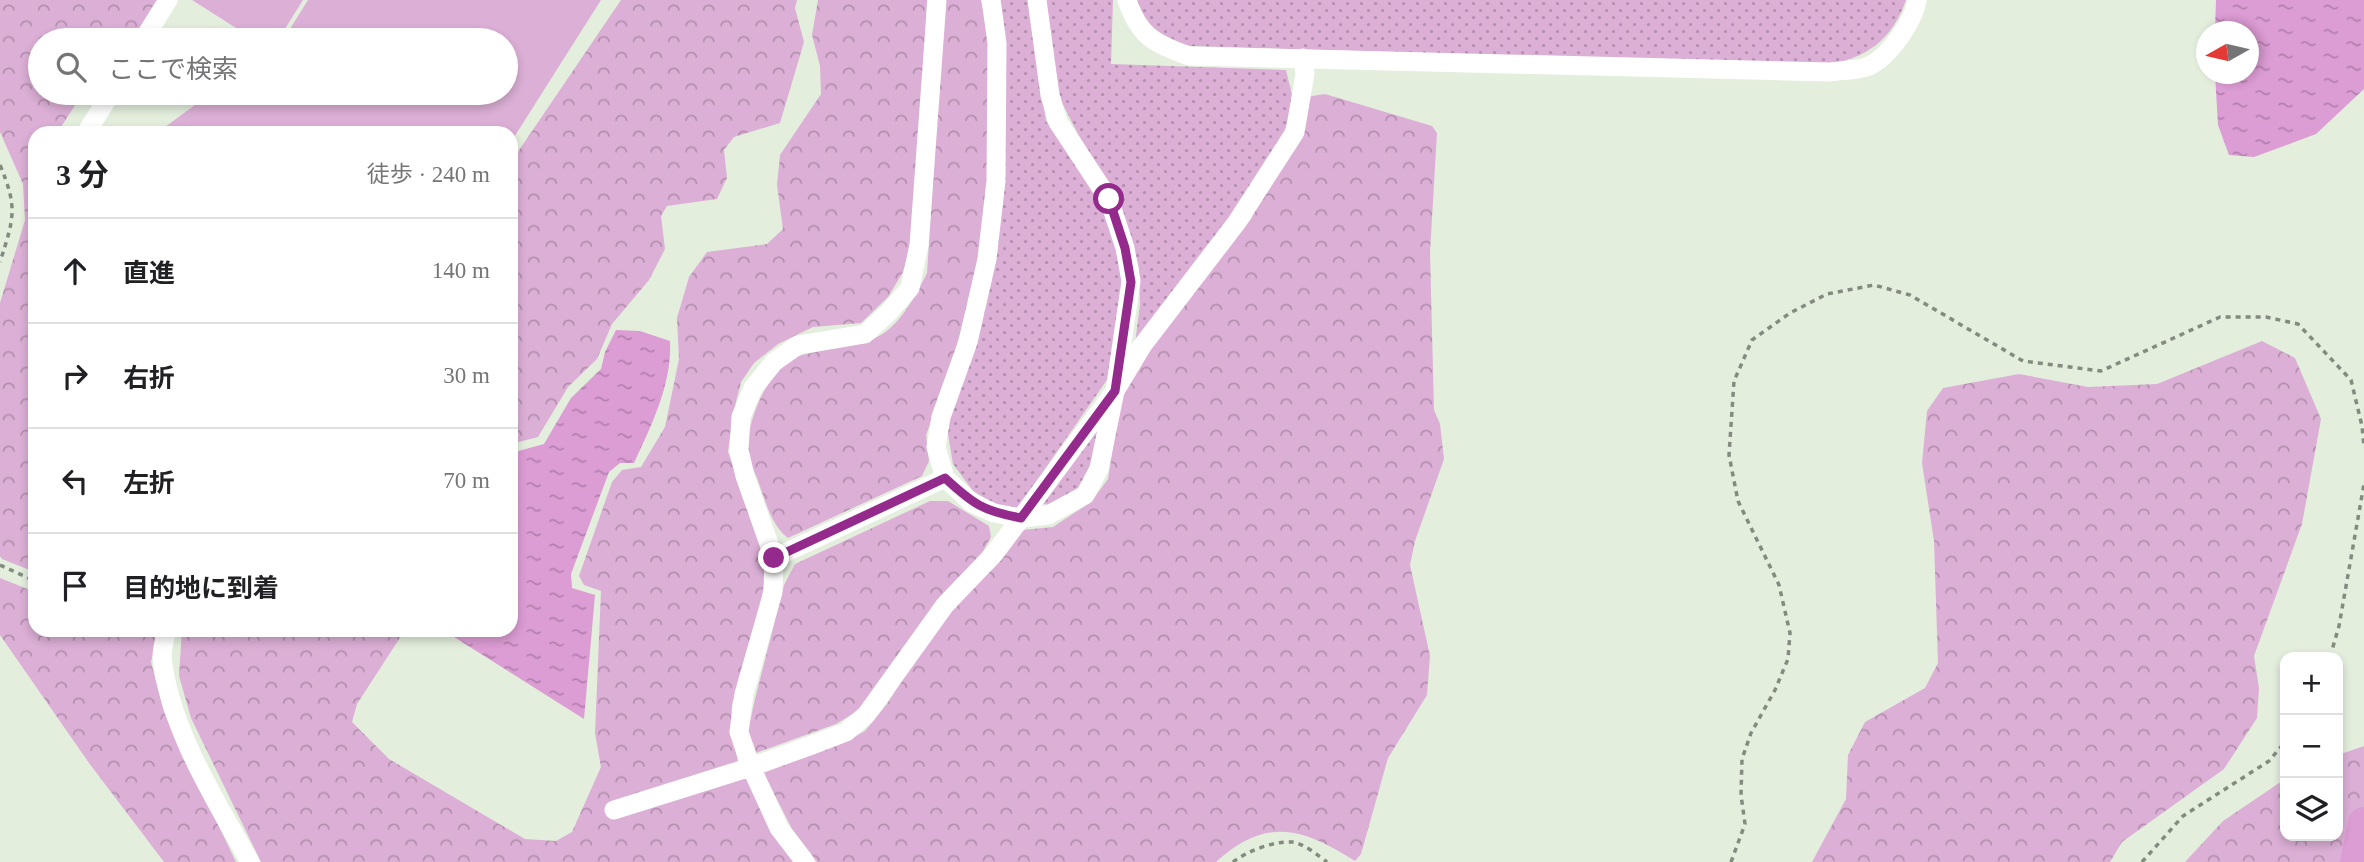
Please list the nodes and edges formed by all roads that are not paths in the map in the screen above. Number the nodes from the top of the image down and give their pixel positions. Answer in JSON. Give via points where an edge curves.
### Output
{"nodes":[{"id":1,"x":168,"y":0,"type":"edge"},
{"id":2,"x":937,"y":0,"type":"edge"},
{"id":3,"x":991,"y":0,"type":"edge"},
{"id":4,"x":1037,"y":0,"type":"edge"},
{"id":5,"x":1127,"y":0,"type":"edge"},
{"id":6,"x":1917,"y":0,"type":"edge"},
{"id":7,"x":150,"y":28,"type":"edge"},
{"id":8,"x":1303,"y":58,"type":"junction"},
{"id":9,"x":104,"y":105,"type":"edge"},
{"id":10,"x":90,"y":126,"type":"edge"},
{"id":11,"x":1115,"y":391,"type":"junction"},
{"id":12,"x":945,"y":478,"type":"junction"},
{"id":13,"x":1021,"y":518,"type":"junction"},
{"id":14,"x":774,"y":558,"type":"junction"},
{"id":15,"x":166,"y":637,"type":"edge"},
{"id":16,"x":751,"y":767,"type":"junction"},
{"id":17,"x":614,"y":810,"type":"dead end"},
{"id":18,"x":250,"y":862,"type":"edge"},
{"id":19,"x":805,"y":862,"type":"edge"}],
"edges":[{"from":1,"to":7,"type":"street"},
{"from":2,"to":14,"type":"street","via":[[919,245],[910,288],[865,334],[798,345],[774,362],[754,388],[741,417],[738,450],[744,476]]},
{"from":3,"to":12,"type":"street","via":[[997,43],[996,181],[987,258],[971,330],[941,417],[936,447]]},
{"from":4,"to":11,"type":"street","via":[[1058,122],[1109,199],[1125,248],[1131,282]]},
{"from":5,"to":8,"type":"street","via":[[1144,34],[1162,47],[1189,56]]},
{"from":6,"to":8,"type":"street","via":[[1908,26],[1884,55],[1869,66],[1830,72]]},
{"from":8,"to":11,"type":"street","via":[[1305,74],[1295,132],[1237,222],[1142,346]]},
{"from":9,"to":10,"type":"street"},
{"from":11,"to":13,"type":"street"},
{"from":11,"to":13,"type":"street","via":[[1098,469],[1085,495],[1048,516]]},
{"from":12,"to":13,"type":"street","via":[[972,503]]},
{"from":12,"to":14,"type":"street"},
{"from":13,"to":16,"type":"street","via":[[945,605],[866,715],[846,732]]},
{"from":14,"to":16,"type":"street","via":[[773,592],[744,694],[739,732]]},
{"from":15,"to":18,"type":"street","via":[[162,655],[194,761]]},
{"from":16,"to":17,"type":"street"},
{"from":16,"to":19,"type":"street","via":[[779,828]]}]}
